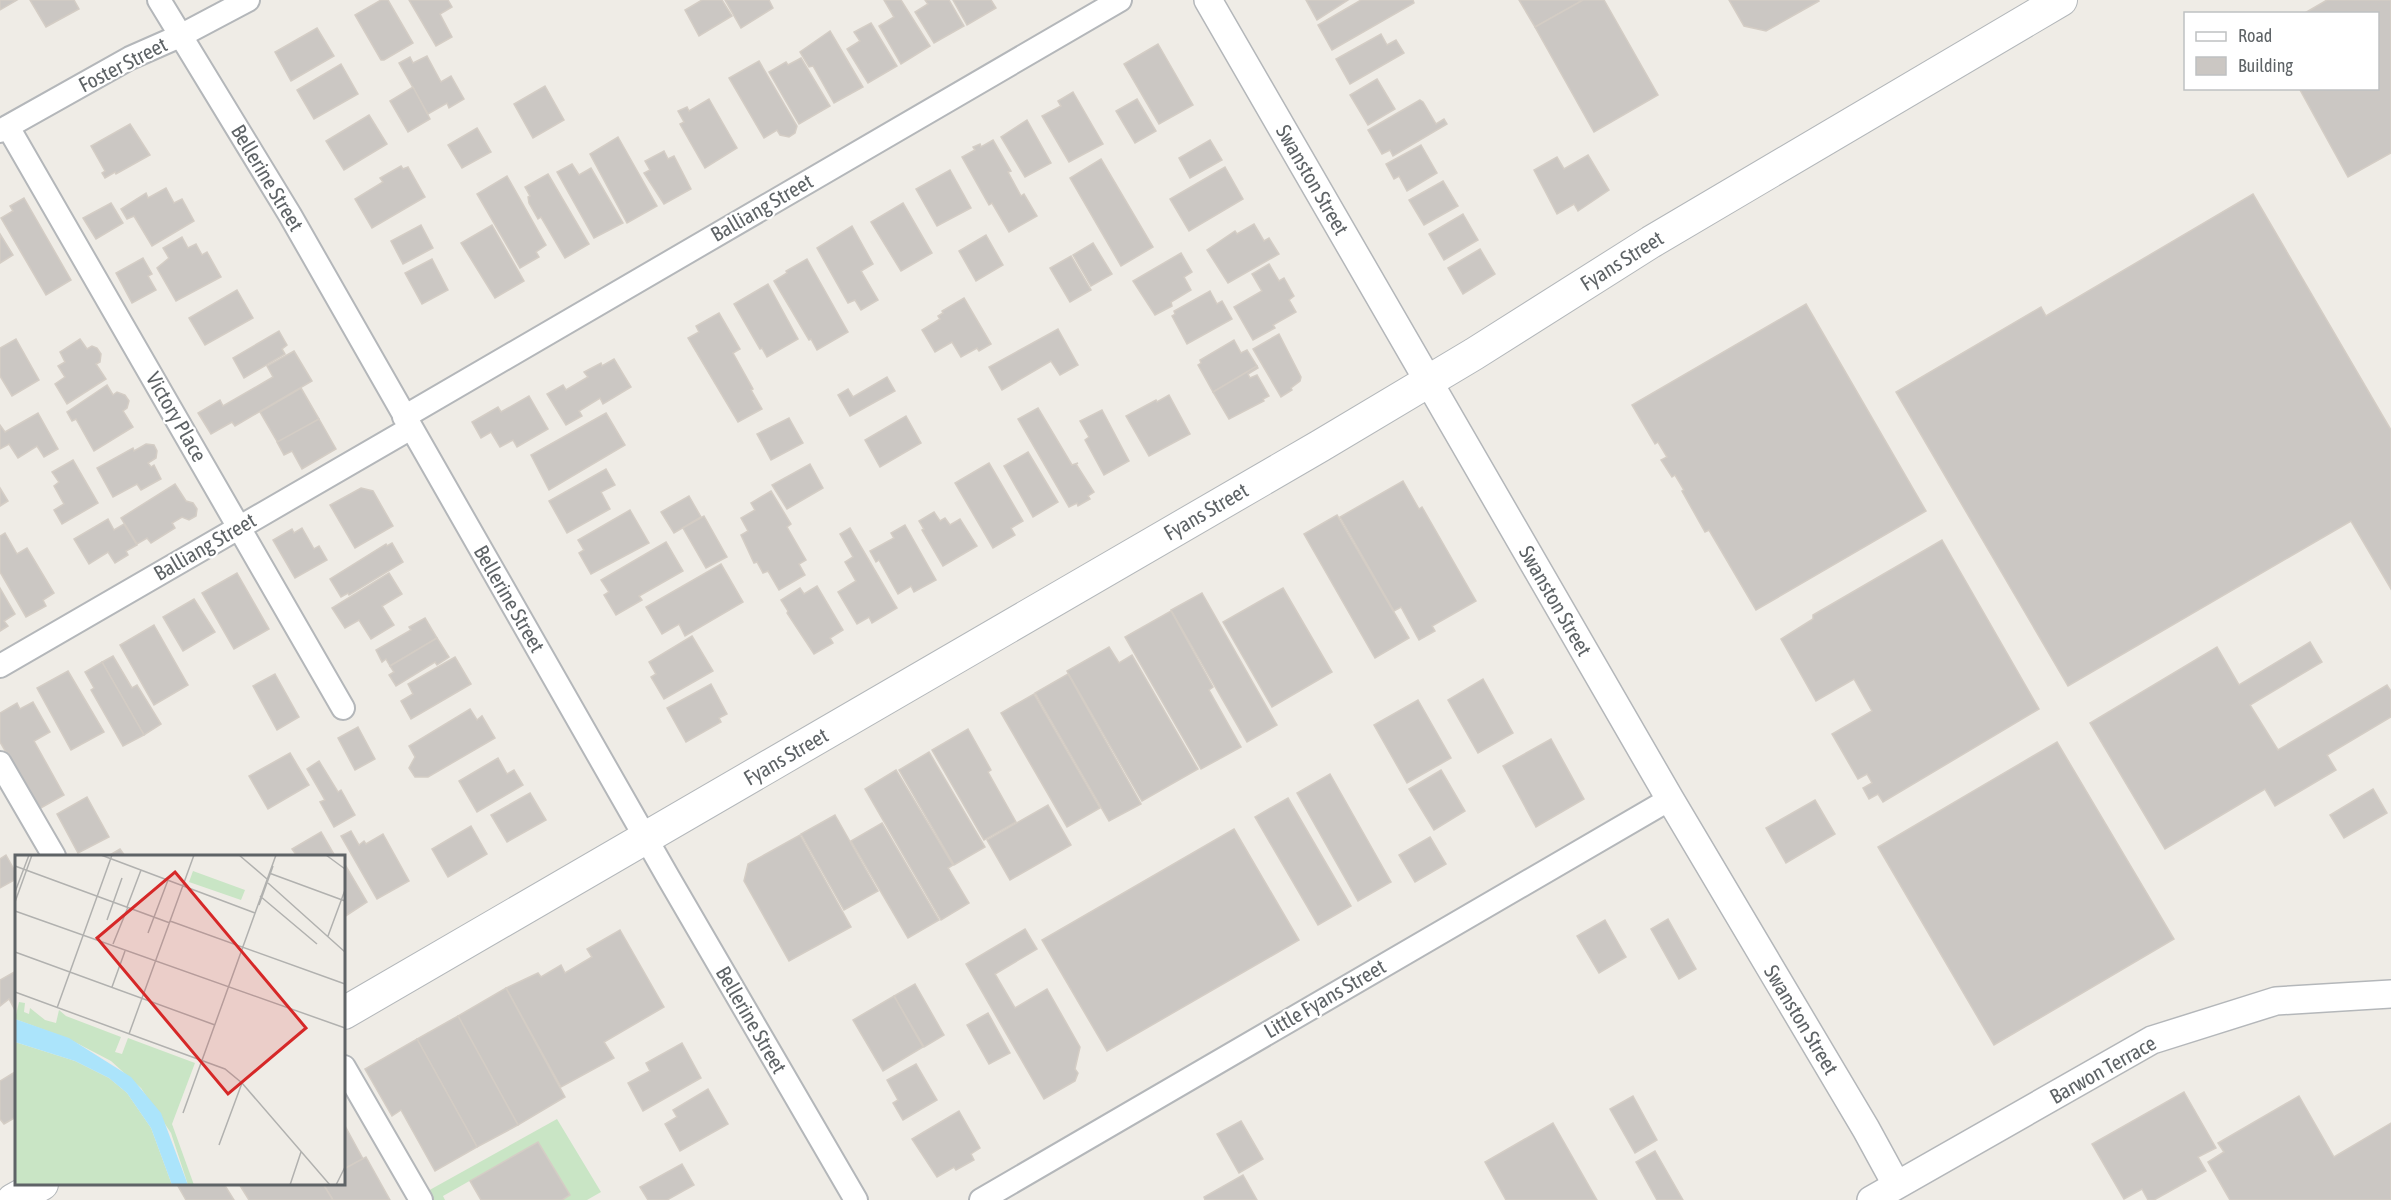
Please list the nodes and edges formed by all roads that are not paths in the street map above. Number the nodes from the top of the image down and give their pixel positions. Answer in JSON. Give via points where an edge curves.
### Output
{"nodes":[{"id":1,"x":159,"y":0,"type":"edge"},
{"id":2,"x":248,"y":0,"type":"edge"},
{"id":3,"x":1120,"y":0,"type":"edge"},
{"id":4,"x":1208,"y":0,"type":"edge"},
{"id":5,"x":2061,"y":0,"type":"edge"},
{"id":6,"x":180,"y":36,"type":"junction"},
{"id":7,"x":4,"y":129,"type":"edge"},
{"id":8,"x":1427,"y":381,"type":"junction"},
{"id":9,"x":408,"y":422,"type":"junction"},
{"id":10,"x":240,"y":526,"type":"junction"},
{"id":11,"x":0,"y":666,"type":"edge"},
{"id":12,"x":343,"y":708,"type":"dead end"},
{"id":13,"x":0,"y":763,"type":"edge"},
{"id":14,"x":1670,"y":799,"type":"junction"},
{"id":15,"x":645,"y":837,"type":"junction"},
{"id":16,"x":53,"y":855,"type":"edge"},
{"id":17,"x":2391,"y":994,"type":"edge"},
{"id":18,"x":345,"y":1012,"type":"edge"},
{"id":19,"x":345,"y":1069,"type":"edge"},
{"id":20,"x":40,"y":1185,"type":"edge"},
{"id":21,"x":1900,"y":1192,"type":"edge"},
{"id":22,"x":13,"y":1200,"type":"edge"},
{"id":23,"x":421,"y":1200,"type":"edge"},
{"id":24,"x":856,"y":1200,"type":"edge"},
{"id":25,"x":981,"y":1200,"type":"edge"},
{"id":26,"x":1871,"y":1200,"type":"edge"}],
"edges":[{"from":1,"to":6,"type":"street","name":"Bellerine Street"},
{"from":2,"to":6,"type":"street","name":"Foster Street"},
{"from":3,"to":9,"type":"street","name":"Balliang Street"},
{"from":4,"to":8,"type":"street","name":"Swanston Street"},
{"from":5,"to":8,"type":"main road","name":"Fyans Street","via":[[1651,242]]},
{"from":6,"to":7,"type":"street","name":"Foster Street","via":[[130,58]]},
{"from":6,"to":9,"type":"street","name":"Bellerine Street","via":[[290,215]]},
{"from":7,"to":10,"type":"street","name":"Victory Place"},
{"from":8,"to":14,"type":"street","name":"Swanston Street"},
{"from":8,"to":15,"type":"main road","name":"Fyans Street"},
{"from":9,"to":10,"type":"street","name":"Balliang Street"},
{"from":9,"to":15,"type":"street","name":"Bellerine Street"},
{"from":10,"to":11,"type":"street","name":"Balliang Street"},
{"from":10,"to":12,"type":"street","name":"Victory Place"},
{"from":13,"to":16,"type":"street"},
{"from":14,"to":21,"type":"street","name":"Swanston Street"},
{"from":14,"to":25,"type":"street","name":"Little Fyans Street"},
{"from":15,"to":18,"type":"main road","name":"Fyans Street"},
{"from":15,"to":24,"type":"street","name":"Bellerine Street"},
{"from":17,"to":21,"type":"street","name":"Barwon Terrace","via":[[2276,1001],[2152,1040],[1953,1154]]},
{"from":19,"to":23,"type":"street"},
{"from":20,"to":22,"type":"main road"},
{"from":21,"to":26,"type":"street","name":"Barwon Terrace"}]}
